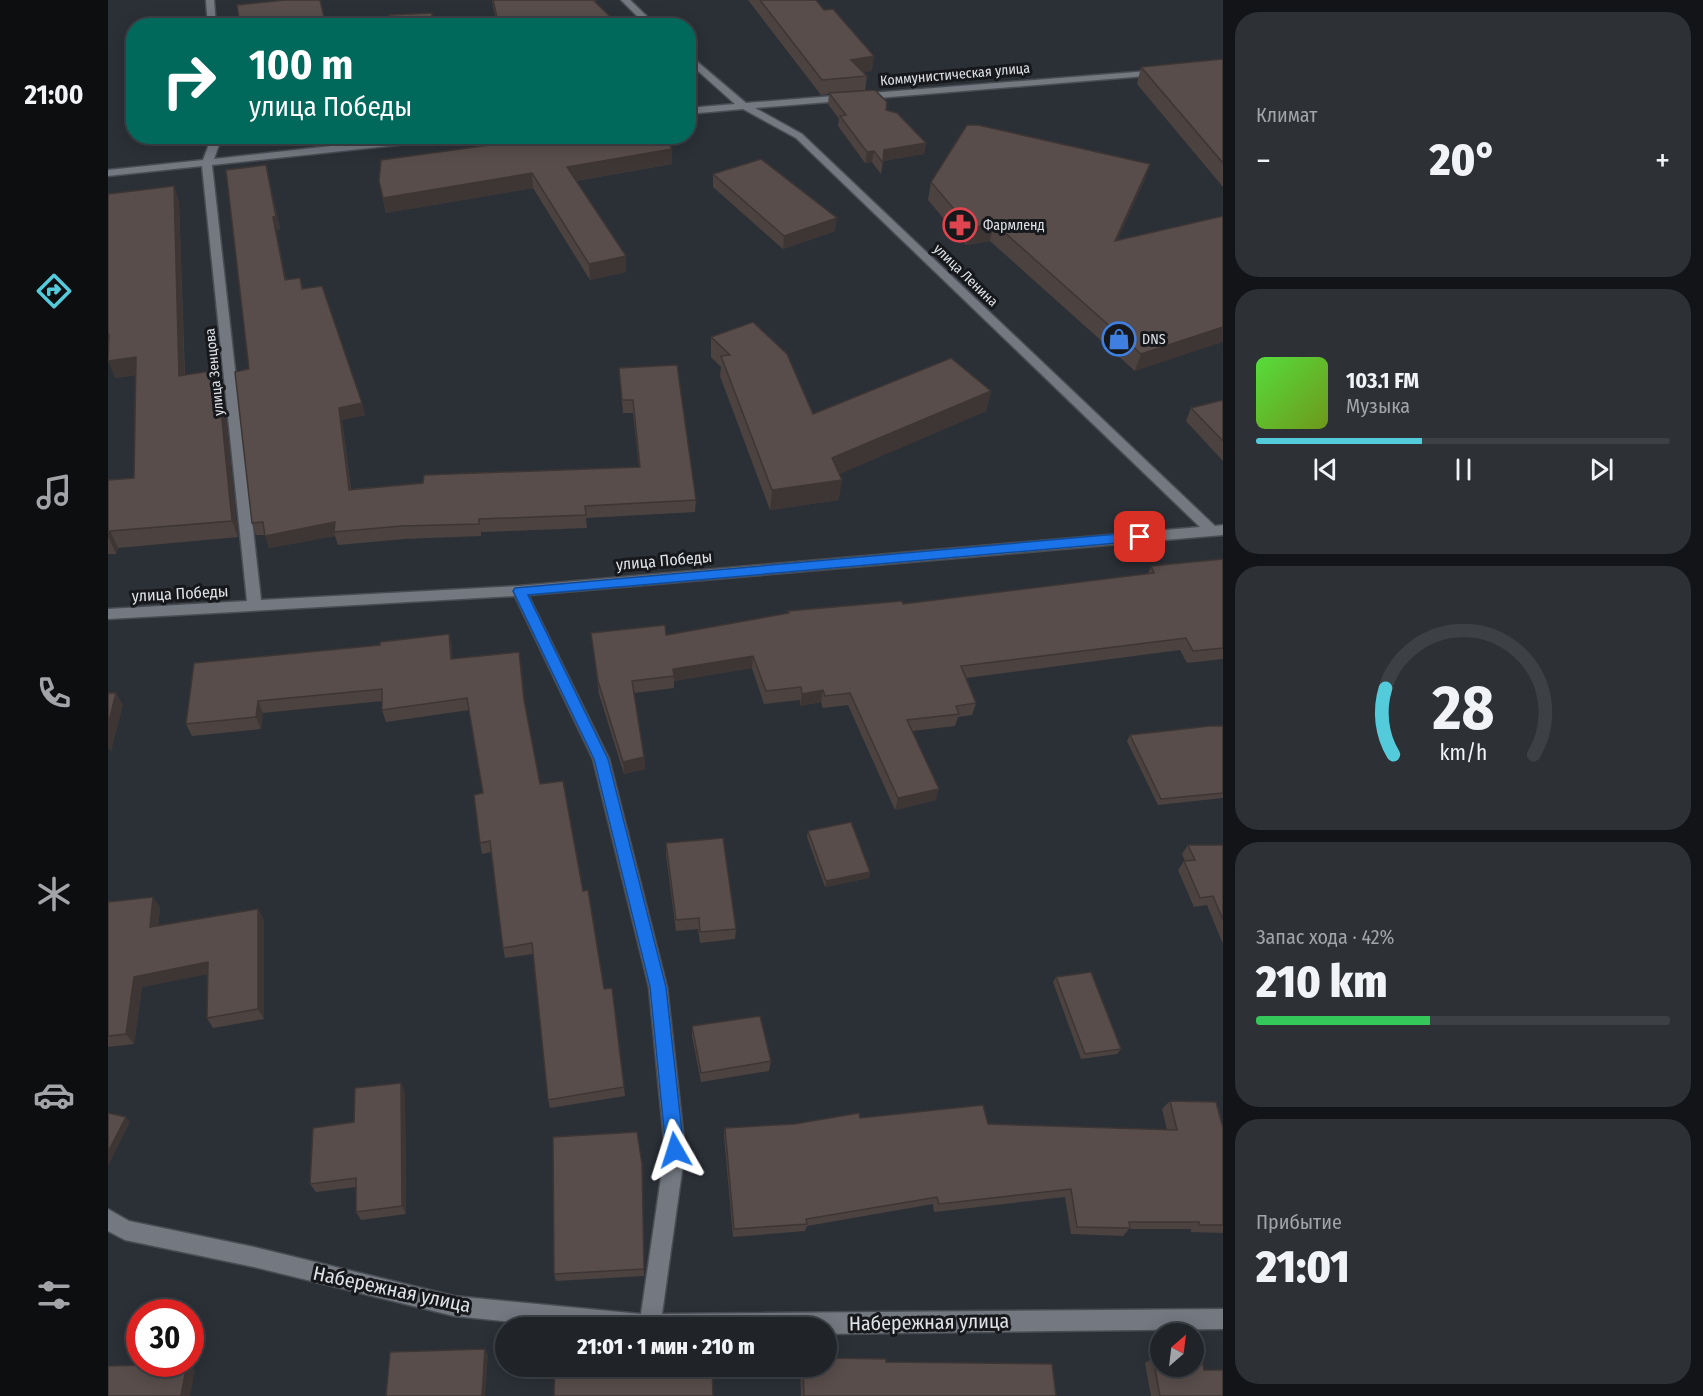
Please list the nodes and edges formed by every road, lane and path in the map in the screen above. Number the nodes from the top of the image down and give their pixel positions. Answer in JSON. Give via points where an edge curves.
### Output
{"nodes":[{"id":1,"x":210,"y":0,"type":"edge"},
{"id":2,"x":625,"y":0,"type":"edge"},
{"id":3,"x":211,"y":18,"type":"edge"},
{"id":4,"x":644,"y":18,"type":"edge"},
{"id":5,"x":696,"y":64,"type":"edge"},
{"id":6,"x":1164,"y":71,"type":"edge"},
{"id":7,"x":742,"y":105,"type":"junction"},
{"id":8,"x":696,"y":110,"type":"edge"},
{"id":9,"x":214,"y":144,"type":"edge"},
{"id":10,"x":383,"y":144,"type":"edge"},
{"id":11,"x":207,"y":164,"type":"junction"},
{"id":12,"x":108,"y":173,"type":"edge"},
{"id":13,"x":1217,"y":530,"type":"edge"},
{"id":14,"x":519,"y":591,"type":"junction"},
{"id":15,"x":255,"y":607,"type":"junction"},
{"id":16,"x":108,"y":614,"type":"edge"},
{"id":17,"x":108,"y":1219,"type":"edge"},
{"id":18,"x":567,"y":1317,"type":"edge"},
{"id":19,"x":651,"y":1317,"type":"edge"},
{"id":20,"x":1223,"y":1319,"type":"edge"},
{"id":21,"x":837,"y":1323,"type":"edge"}],
"edges":[{"from":1,"to":3,"type":"street"},
{"from":2,"to":4,"type":"street"},
{"from":5,"to":7,"type":"street","name":"улица Ленина"},
{"from":6,"to":7,"type":"street","name":"Коммунистическая улица"},
{"from":7,"to":8,"type":"street","name":"Коммунистическая улица"},
{"from":7,"to":13,"type":"street","name":"улица Ленина","via":[[799,136]]},
{"from":9,"to":11,"type":"street","name":"улица Зенцова"},
{"from":10,"to":11,"type":"street"},
{"from":11,"to":12,"type":"street"},
{"from":11,"to":15,"type":"street","name":"улица Зенцова"},
{"from":13,"to":14,"type":"street","name":"улица Победы"},
{"from":14,"to":15,"type":"street","name":"улица Победы"},
{"from":14,"to":19,"type":"street","via":[[601,759],[658,987],[675,1150]]},
{"from":15,"to":16,"type":"street","name":"улица Победы"},
{"from":17,"to":18,"type":"street","name":"Набережная улица","via":[[125,1230],[454,1306]]},
{"from":20,"to":21,"type":"street","name":"Набережная улица"}]}
